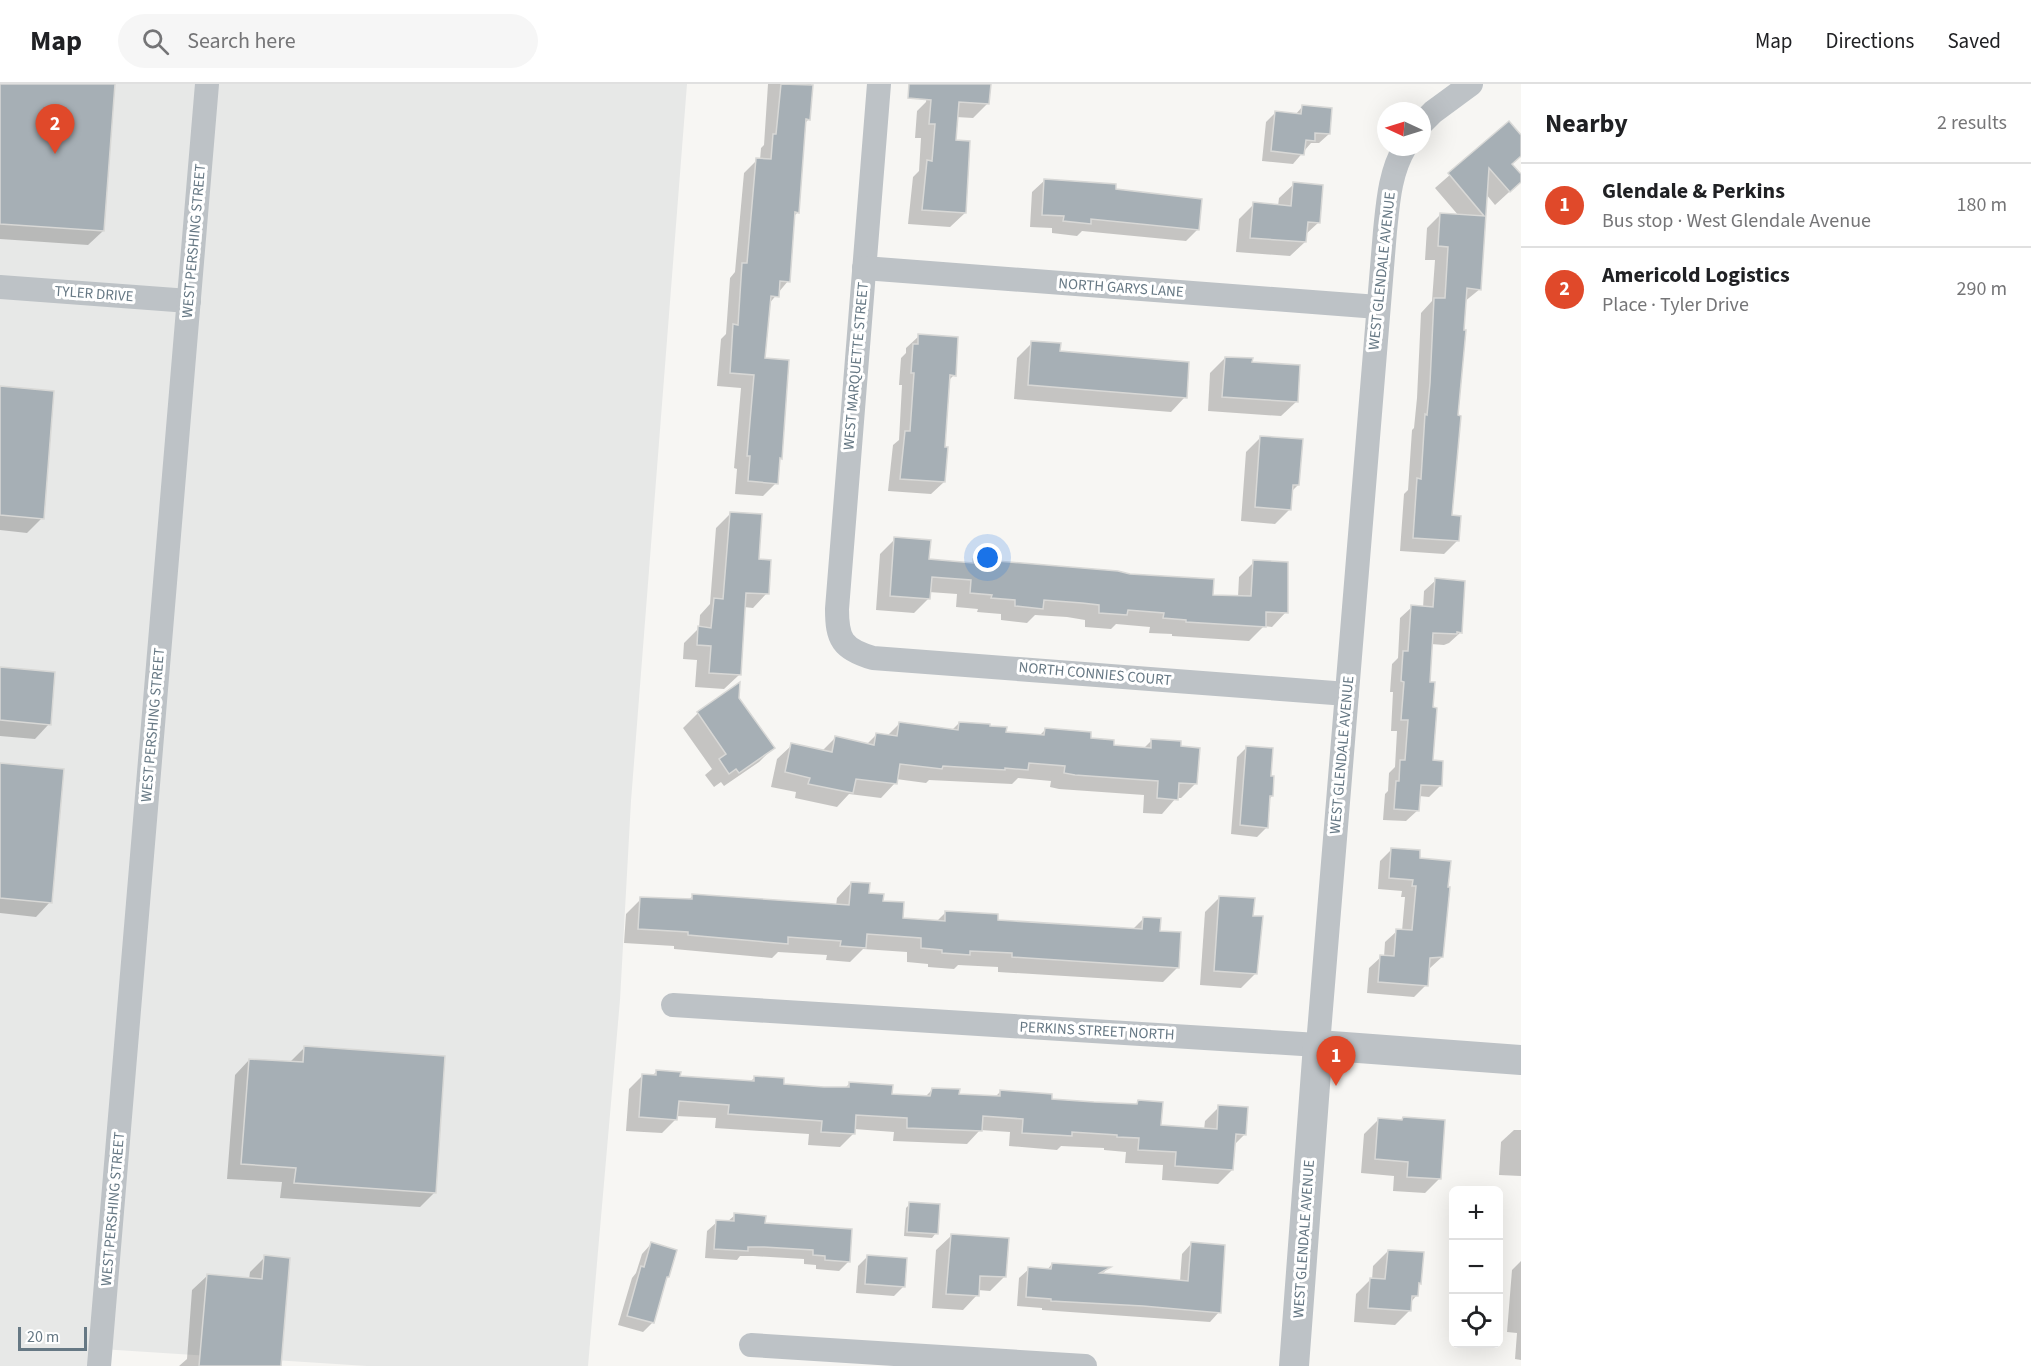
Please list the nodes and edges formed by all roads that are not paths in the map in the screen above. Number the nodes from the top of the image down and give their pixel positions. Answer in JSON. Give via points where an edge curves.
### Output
{"nodes":[{"id":1,"x":207,"y":84,"type":"edge"},
{"id":2,"x":879,"y":84,"type":"edge"},
{"id":3,"x":1471,"y":84,"type":"edge"},
{"id":4,"x":1431,"y":114,"type":"edge"},
{"id":5,"x":1401,"y":156,"type":"edge"},
{"id":6,"x":864,"y":268,"type":"junction"},
{"id":7,"x":0,"y":287,"type":"edge"},
{"id":8,"x":189,"y":301,"type":"junction"},
{"id":9,"x":1378,"y":307,"type":"junction"},
{"id":10,"x":846,"y":646,"type":"joint"},
{"id":11,"x":1347,"y":694,"type":"junction"},
{"id":12,"x":673,"y":1005,"type":"dead end"},
{"id":13,"x":1318,"y":1045,"type":"junction"},
{"id":14,"x":1521,"y":1060,"type":"edge"},
{"id":15,"x":751,"y":1345,"type":"dead end"},
{"id":16,"x":99,"y":1366,"type":"edge"},
{"id":17,"x":1085,"y":1366,"type":"edge"},
{"id":18,"x":1294,"y":1366,"type":"edge"}],
"edges":[{"from":1,"to":8,"type":"street","name":"WEST PERSHING STREET"},
{"from":2,"to":6,"type":"street","name":"WEST MARQUETTE STREET"},
{"from":3,"to":4,"type":"street"},
{"from":5,"to":9,"type":"street","name":"WEST GLENDALE AVENUE","via":[[1388,196]]},
{"from":6,"to":9,"type":"street","name":"NORTH GARYS LANE"},
{"from":6,"to":10,"type":"street","name":"WEST MARQUETTE STREET","via":[[837,609],[837,631]]},
{"from":7,"to":8,"type":"street","name":"TYLER DRIVE"},
{"from":8,"to":16,"type":"street","name":"WEST PERSHING STREET"},
{"from":9,"to":11,"type":"street","name":"WEST GLENDALE AVENUE"},
{"from":10,"to":11,"type":"street","name":"NORTH CONNIES COURT","via":[[873,658]]},
{"from":11,"to":13,"type":"street","name":"WEST GLENDALE AVENUE"},
{"from":12,"to":13,"type":"street","name":"PERKINS STREET NORTH"},
{"from":13,"to":14,"type":"street","name":"PERKINS STREET NORTH"},
{"from":13,"to":18,"type":"street","name":"WEST GLENDALE AVENUE"},
{"from":15,"to":17,"type":"street"}]}
